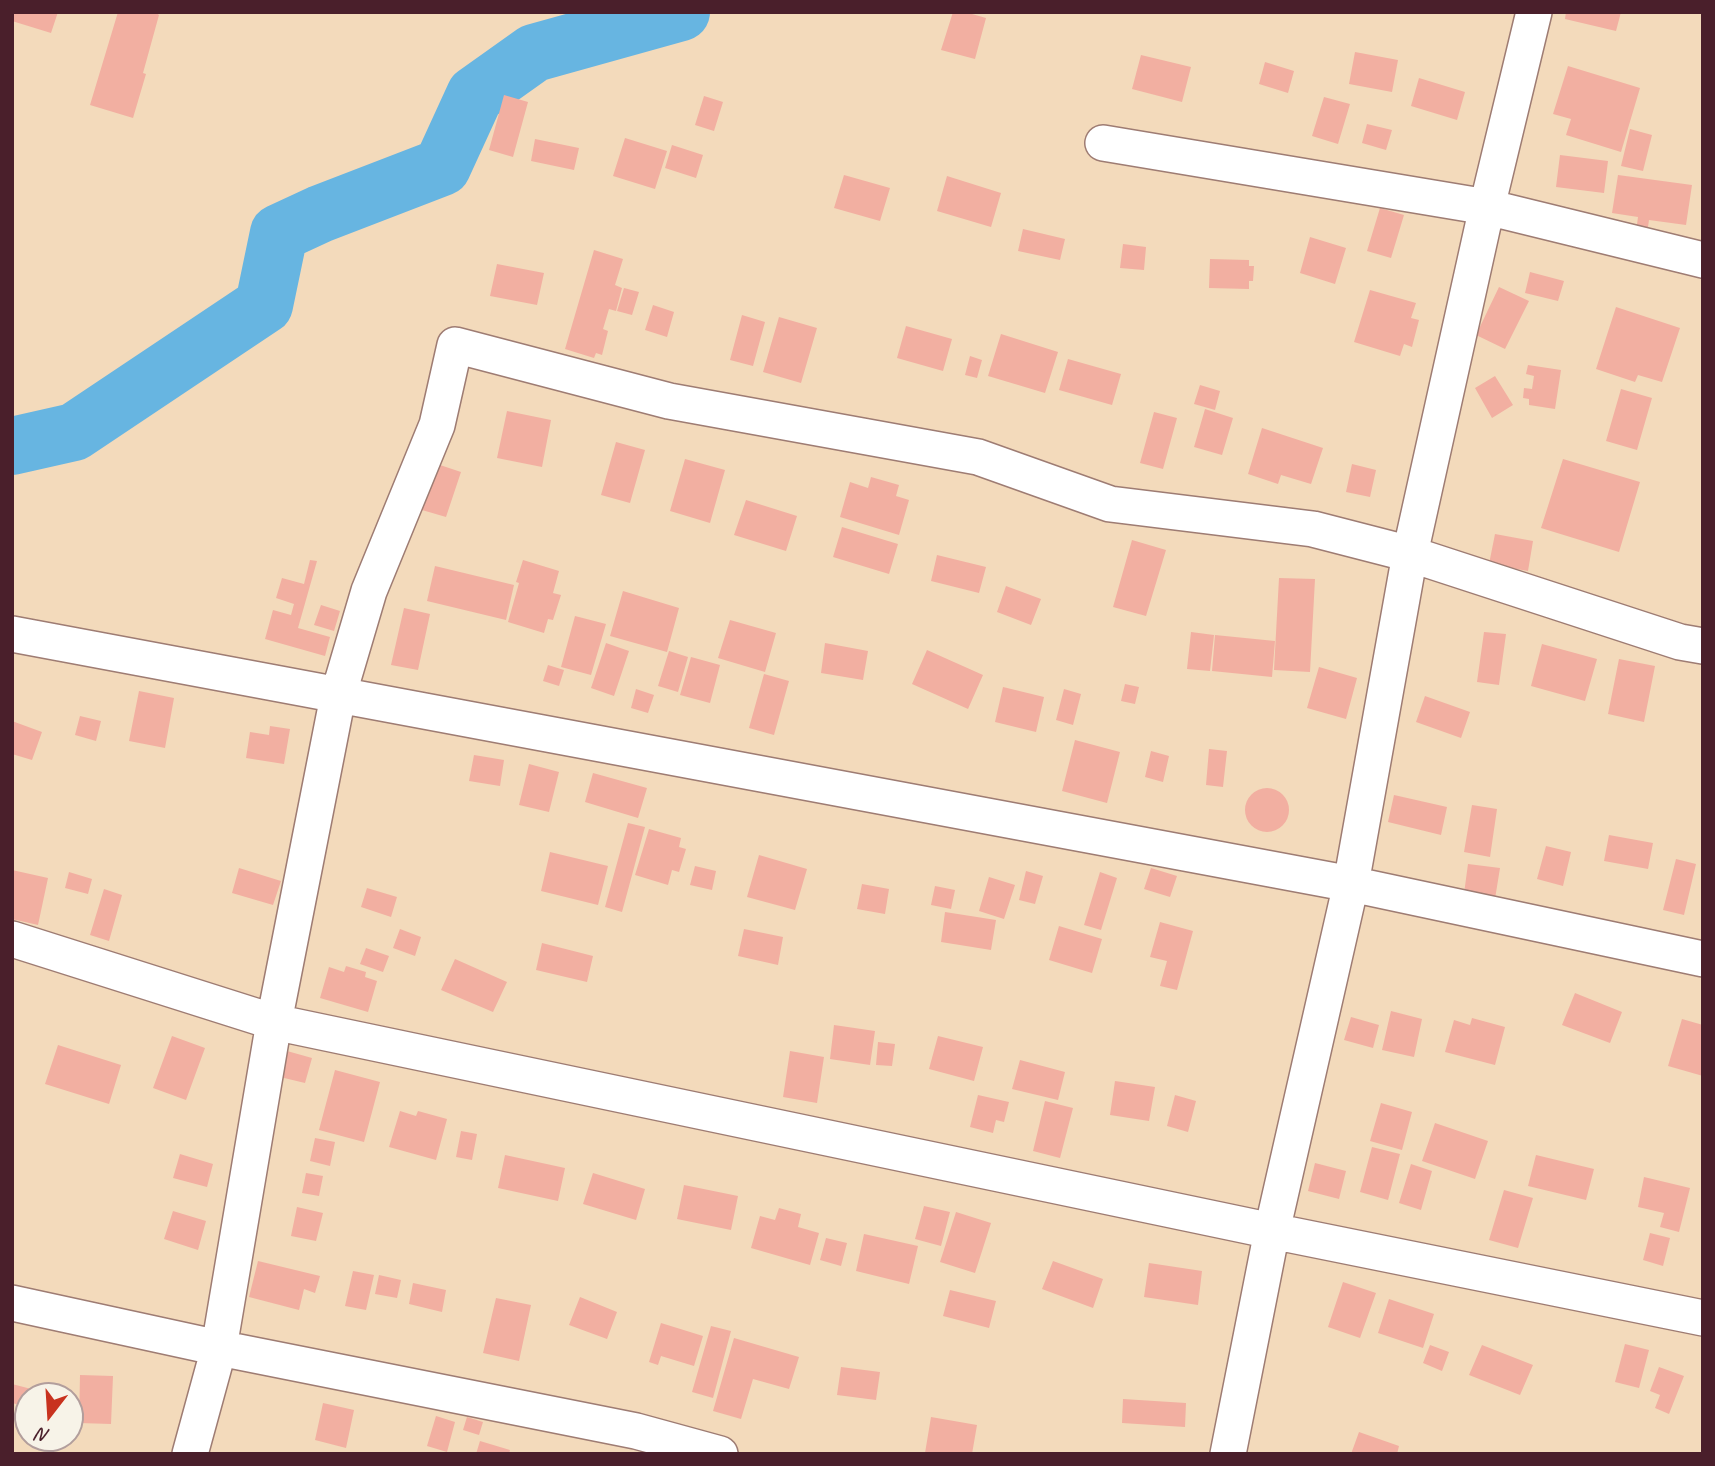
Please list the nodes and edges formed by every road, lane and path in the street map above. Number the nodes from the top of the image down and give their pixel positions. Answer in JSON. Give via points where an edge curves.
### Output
{"nodes":[{"id":1,"x":1534,"y":12,"type":"edge"},
{"id":2,"x":1103,"y":143,"type":"dead end"},
{"id":3,"x":1487,"y":207,"type":"junction"},
{"id":4,"x":1703,"y":260,"type":"edge"},
{"id":5,"x":1410,"y":554,"type":"junction"},
{"id":6,"x":12,"y":634,"type":"edge"},
{"id":7,"x":1703,"y":646,"type":"edge"},
{"id":8,"x":338,"y":696,"type":"junction"},
{"id":9,"x":1351,"y":884,"type":"junction"},
{"id":10,"x":12,"y":939,"type":"edge"},
{"id":11,"x":1703,"y":960,"type":"edge"},
{"id":12,"x":274,"y":1022,"type":"junction"},
{"id":13,"x":1272,"y":1231,"type":"junction"},
{"id":14,"x":12,"y":1303,"type":"edge"},
{"id":15,"x":1703,"y":1318,"type":"edge"},
{"id":16,"x":219,"y":1348,"type":"junction"},
{"id":17,"x":190,"y":1454,"type":"edge"},
{"id":18,"x":720,"y":1454,"type":"edge"},
{"id":19,"x":1228,"y":1454,"type":"edge"}],
"edges":[{"from":1,"to":3,"type":"street"},
{"from":2,"to":3,"type":"street"},
{"from":3,"to":4,"type":"street"},
{"from":3,"to":5,"type":"street"},
{"from":5,"to":7,"type":"street"},
{"from":5,"to":8,"type":"street","via":[[1313,529],[1111,504],[978,457],[669,401],[455,345],[437,425],[369,591]]},
{"from":5,"to":9,"type":"street"},
{"from":6,"to":8,"type":"street"},
{"from":8,"to":9,"type":"street"},
{"from":8,"to":12,"type":"street"},
{"from":9,"to":11,"type":"street"},
{"from":9,"to":13,"type":"street"},
{"from":10,"to":12,"type":"street"},
{"from":12,"to":13,"type":"street"},
{"from":12,"to":16,"type":"street"},
{"from":13,"to":15,"type":"street"},
{"from":13,"to":19,"type":"street"},
{"from":14,"to":16,"type":"street"},
{"from":16,"to":17,"type":"street"},
{"from":16,"to":18,"type":"street","via":[[636,1431]]}]}
